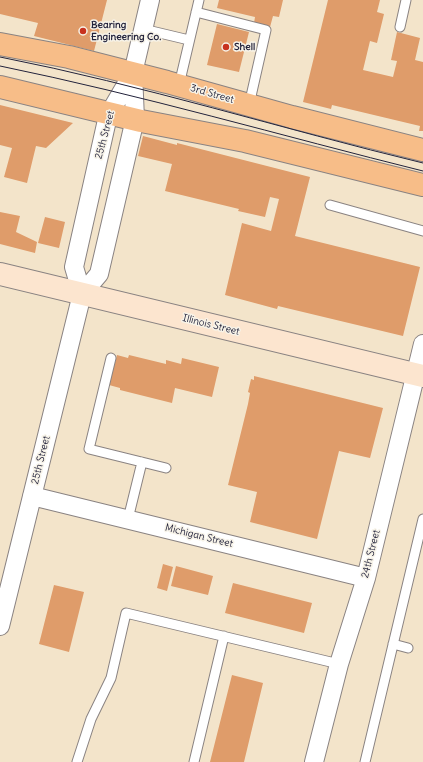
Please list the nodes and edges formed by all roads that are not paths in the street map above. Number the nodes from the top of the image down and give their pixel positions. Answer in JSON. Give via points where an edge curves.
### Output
{"nodes":[{"id":1,"x":150,"y":0,"type":"edge"},
{"id":2,"x":199,"y":0,"type":"edge"},
{"id":3,"x":406,"y":0,"type":"edge"},
{"id":4,"x":196,"y":12,"type":"junction"},
{"id":5,"x":400,"y":27,"type":"dead end"},
{"id":6,"x":143,"y":29,"type":"junction"},
{"id":7,"x":189,"y":40,"type":"junction"},
{"id":8,"x":0,"y":44,"type":"edge"},
{"id":9,"x":133,"y":73,"type":"junction"},
{"id":10,"x":179,"y":85,"type":"junction"},
{"id":11,"x":0,"y":87,"type":"edge"},
{"id":12,"x":249,"y":105,"type":"junction"},
{"id":13,"x":109,"y":114,"type":"junction"},
{"id":14,"x":135,"y":119,"type":"junction"},
{"id":15,"x":423,"y":150,"type":"edge"},
{"id":16,"x":423,"y":185,"type":"edge"},
{"id":17,"x":330,"y":205,"type":"dead end"},
{"id":18,"x":423,"y":231,"type":"edge"},
{"id":19,"x":0,"y":274,"type":"edge"},
{"id":20,"x":82,"y":294,"type":"junction"},
{"id":21,"x":423,"y":344,"type":"edge"},
{"id":22,"x":111,"y":358,"type":"dead end"},
{"id":23,"x":419,"y":375,"type":"edge"},
{"id":24,"x":142,"y":462,"type":"junction"},
{"id":25,"x":166,"y":468,"type":"dead end"},
{"id":26,"x":32,"y":496,"type":"junction"},
{"id":27,"x":128,"y":519,"type":"junction"},
{"id":28,"x":423,"y":519,"type":"edge"},
{"id":29,"x":366,"y":578,"type":"junction"},
{"id":30,"x":0,"y":626,"type":"edge"},
{"id":31,"x":224,"y":636,"type":"junction"},
{"id":32,"x":393,"y":644,"type":"junction"},
{"id":33,"x":408,"y":648,"type":"dead end"},
{"id":34,"x":339,"y":664,"type":"junction"},
{"id":35,"x":77,"y":762,"type":"edge"},
{"id":36,"x":194,"y":762,"type":"edge"},
{"id":37,"x":314,"y":762,"type":"edge"},
{"id":38,"x":364,"y":762,"type":"edge"}],
"edges":[{"from":1,"to":6,"type":"street","name":"25th Street"},
{"from":2,"to":4,"type":"lane"},
{"from":3,"to":5,"type":"lane"},
{"from":4,"to":7,"type":"lane"},
{"from":4,"to":12,"type":"lane","via":[[266,30]]},
{"from":6,"to":7,"type":"lane"},
{"from":6,"to":9,"type":"street","name":"25th Street"},
{"from":7,"to":10,"type":"lane"},
{"from":8,"to":9,"type":"main road","name":"3rd Street"},
{"from":9,"to":10,"type":"main road","name":"3rd Street"},
{"from":9,"to":13,"type":"street","name":"25th Street"},
{"from":9,"to":14,"type":"street","name":"25th Street"},
{"from":10,"to":12,"type":"main road","name":"3rd Street"},
{"from":11,"to":13,"type":"main road"},
{"from":12,"to":15,"type":"main road","name":"3rd Street"},
{"from":13,"to":14,"type":"main road"},
{"from":13,"to":20,"type":"street","name":"25th Street","via":[[74,267]]},
{"from":14,"to":16,"type":"main road","via":[[245,141]]},
{"from":14,"to":20,"type":"street","name":"25th Street","via":[[99,274]]},
{"from":17,"to":18,"type":"lane"},
{"from":19,"to":20,"type":"street","name":"Illinois Street"},
{"from":20,"to":23,"type":"street","name":"Illinois Street"},
{"from":20,"to":26,"type":"street","name":"25th Street"},
{"from":21,"to":23,"type":"street","name":"24th Street"},
{"from":22,"to":24,"type":"lane","via":[[89,449]]},
{"from":23,"to":29,"type":"street","name":"24th Street"},
{"from":24,"to":25,"type":"lane"},
{"from":24,"to":27,"type":"lane"},
{"from":26,"to":27,"type":"street","name":"Michigan Street"},
{"from":26,"to":30,"type":"street","name":"25th Street"},
{"from":27,"to":29,"type":"street","name":"Michigan Street"},
{"from":28,"to":32,"type":"lane"},
{"from":29,"to":34,"type":"street","name":"24th Street"},
{"from":31,"to":34,"type":"lane"},
{"from":31,"to":35,"type":"lane","via":[[126,613],[111,678],[91,719]]},
{"from":31,"to":36,"type":"lane"},
{"from":32,"to":33,"type":"lane"},
{"from":32,"to":38,"type":"lane"},
{"from":34,"to":37,"type":"street","name":"24th Street"}]}
